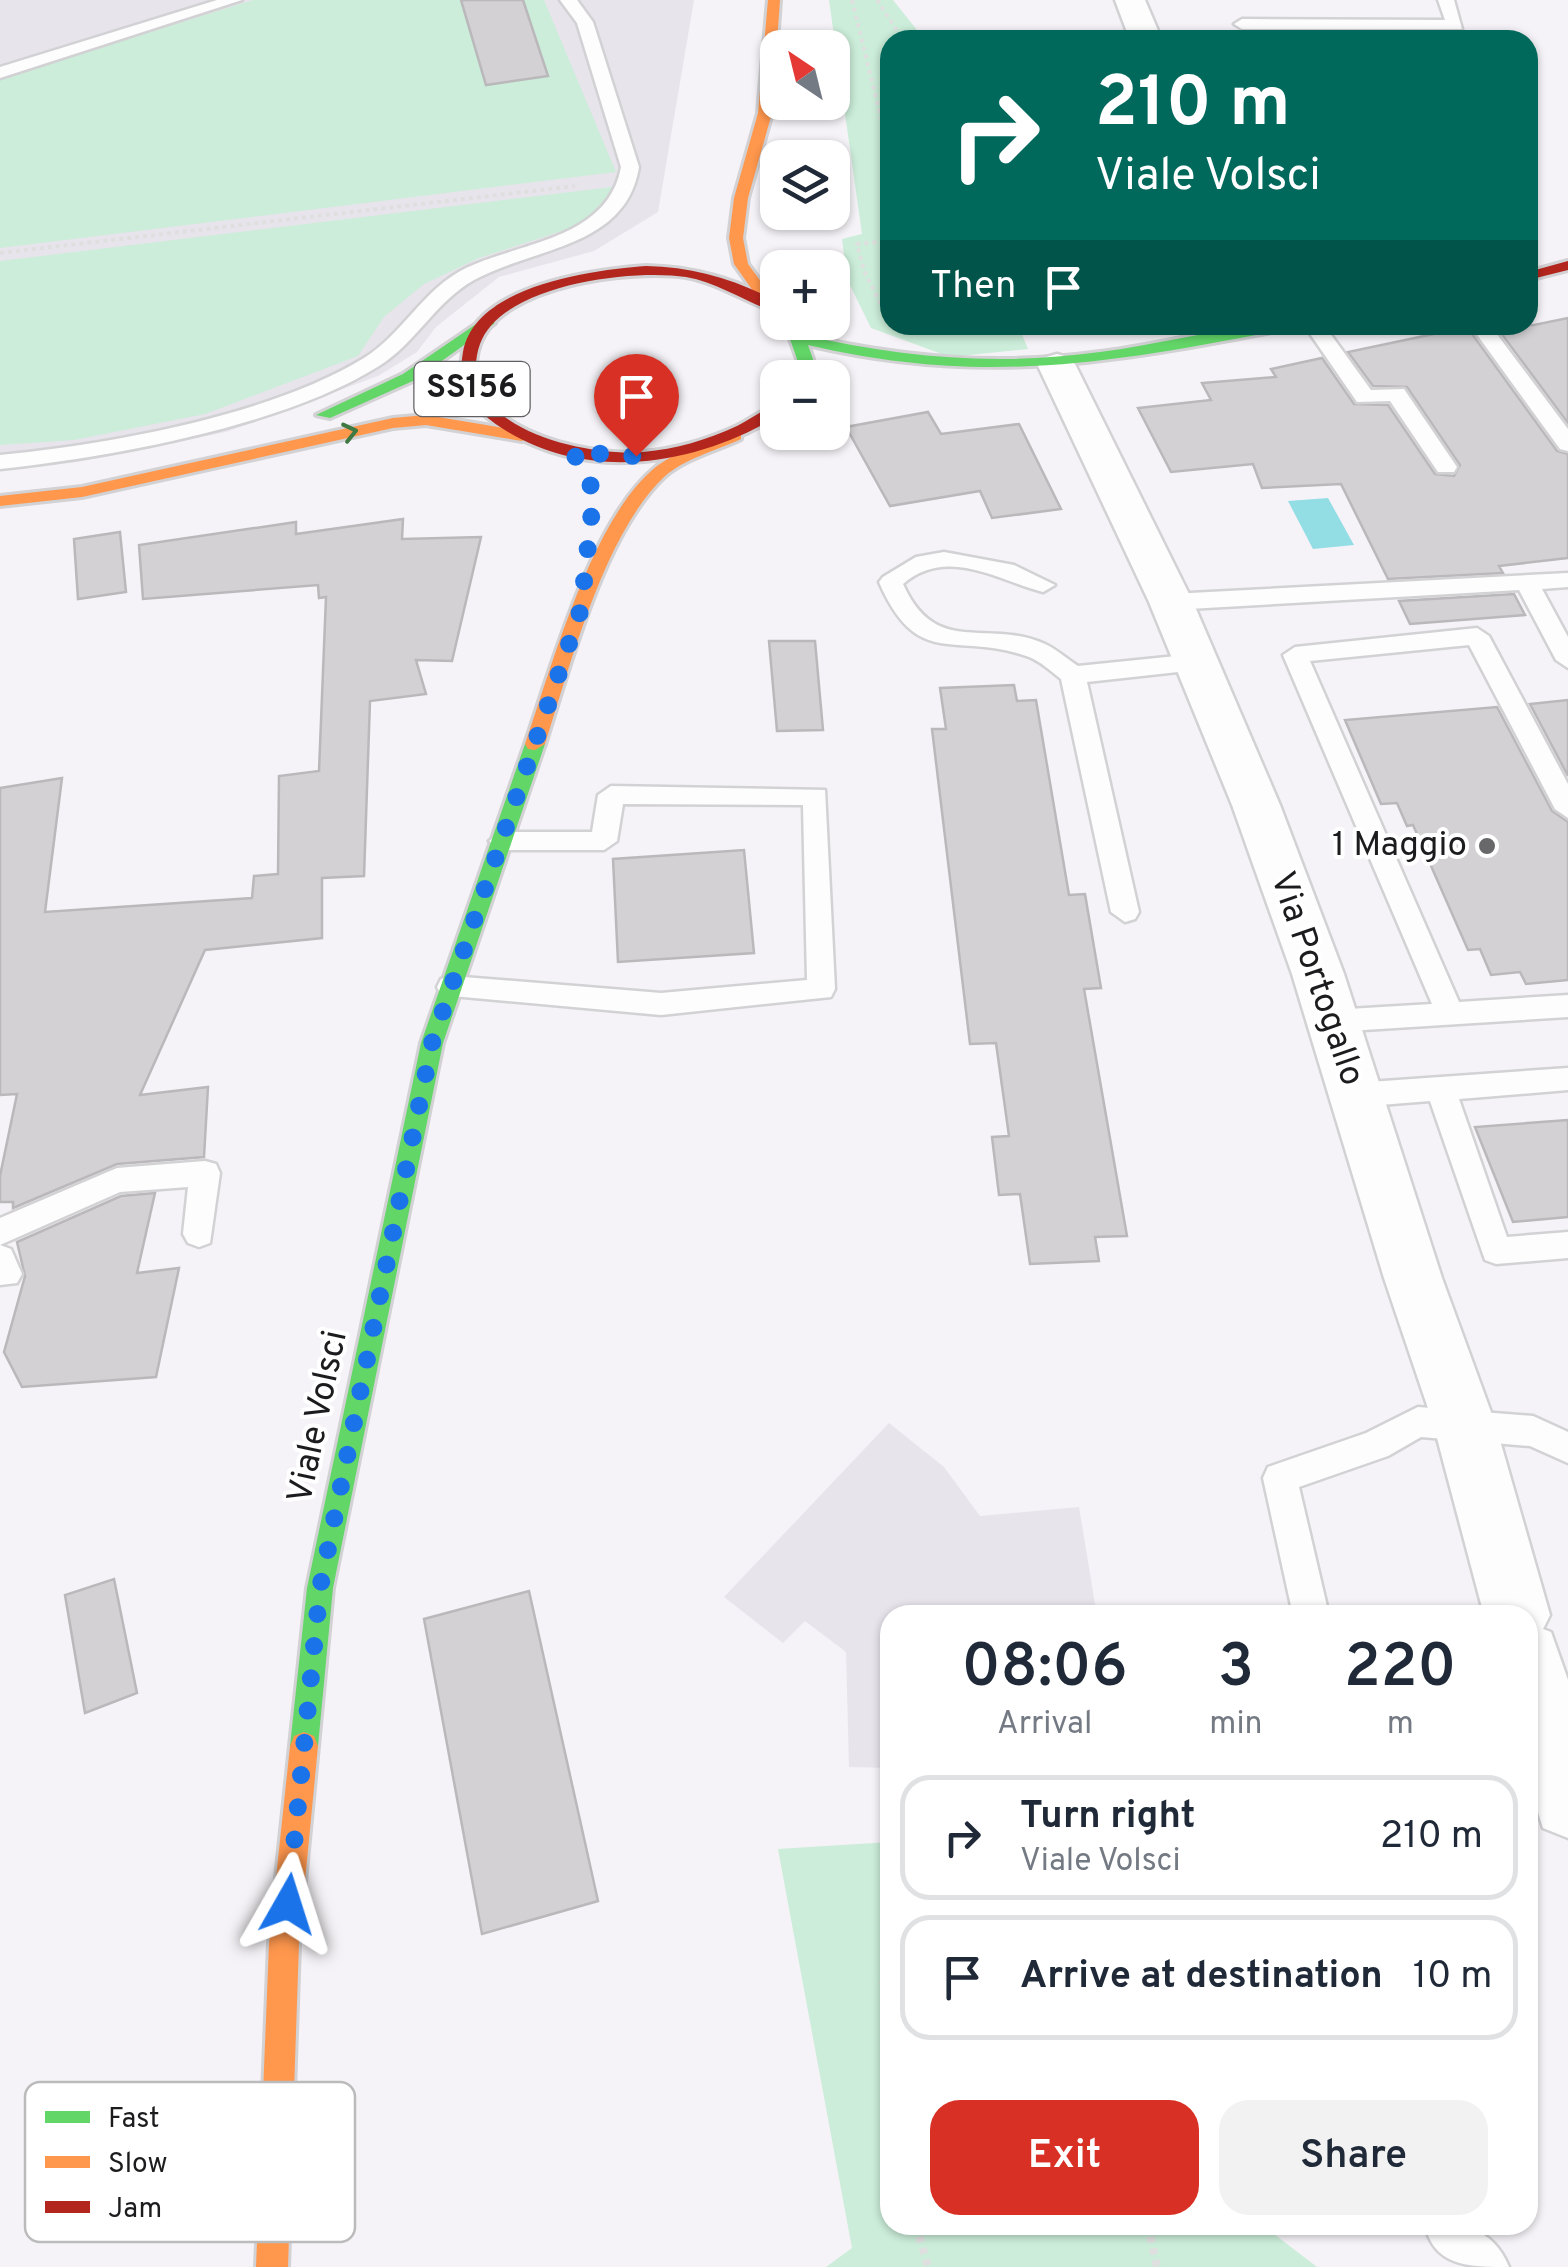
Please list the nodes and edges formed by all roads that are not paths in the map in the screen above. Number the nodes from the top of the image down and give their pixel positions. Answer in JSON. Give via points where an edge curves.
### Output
{"nodes":[{"id":1,"x":234,"y":0,"type":"edge"},
{"id":2,"x":568,"y":0,"type":"edge"},
{"id":3,"x":774,"y":0,"type":"edge"},
{"id":4,"x":1130,"y":0,"type":"edge"},
{"id":5,"x":1446,"y":0,"type":"edge"},
{"id":6,"x":1242,"y":24,"type":"dead end"},
{"id":7,"x":1142,"y":30,"type":"edge"},
{"id":8,"x":0,"y":73,"type":"edge"},
{"id":9,"x":741,"y":198,"type":"junction"},
{"id":10,"x":715,"y":224,"type":"dead end"},
{"id":11,"x":678,"y":250,"type":"dead end"},
{"id":12,"x":1568,"y":265,"type":"edge"},
{"id":13,"x":635,"y":270,"type":"junction"},
{"id":14,"x":1538,"y":273,"type":"edge"},
{"id":15,"x":760,"y":289,"type":"edge"},
{"id":16,"x":760,"y":300,"type":"edge"},
{"id":17,"x":487,"y":323,"type":"junction"},
{"id":18,"x":1227,"y":335,"type":"edge"},
{"id":19,"x":1321,"y":335,"type":"edge"},
{"id":20,"x":1487,"y":335,"type":"edge"},
{"id":21,"x":816,"y":340,"type":"edge"},
{"id":22,"x":1057,"y":366,"type":"junction"},
{"id":23,"x":976,"y":370,"type":"junction"},
{"id":24,"x":885,"y":382,"type":"dead end"},
{"id":25,"x":760,"y":421,"type":"edge"},
{"id":26,"x":522,"y":436,"type":"junction"},
{"id":27,"x":736,"y":436,"type":"junction"},
{"id":28,"x":1568,"y":444,"type":"edge"},
{"id":29,"x":573,"y":452,"type":"junction"},
{"id":30,"x":220,"y":458,"type":"junction"},
{"id":31,"x":0,"y":462,"type":"edge"},
{"id":32,"x":1446,"y":466,"type":"dead end"},
{"id":33,"x":590,"y":482,"type":"dead end"},
{"id":34,"x":0,"y":501,"type":"edge"},
{"id":35,"x":592,"y":535,"type":"dead end"},
{"id":36,"x":1568,"y":580,"type":"edge"},
{"id":37,"x":1528,"y":583,"type":"junction"},
{"id":38,"x":1043,"y":585,"type":"dead end"},
{"id":39,"x":1170,"y":602,"type":"junction"},
{"id":40,"x":581,"y":609,"type":"junction"},
{"id":41,"x":1568,"y":660,"type":"edge"},
{"id":42,"x":1196,"y":662,"type":"junction"},
{"id":43,"x":1073,"y":674,"type":"junction"},
{"id":44,"x":1568,"y":809,"type":"edge"},
{"id":45,"x":502,"y":840,"type":"junction"},
{"id":46,"x":1124,"y":912,"type":"dead end"},
{"id":47,"x":451,"y":987,"type":"junction"},
{"id":48,"x":1568,"y":1006,"type":"edge"},
{"id":49,"x":1448,"y":1010,"type":"junction"},
{"id":50,"x":1332,"y":1020,"type":"junction"},
{"id":51,"x":1568,"y":1079,"type":"edge"},
{"id":52,"x":1441,"y":1089,"type":"junction"},
{"id":53,"x":1356,"y":1096,"type":"junction"},
{"id":54,"x":0,"y":1232,"type":"edge"},
{"id":55,"x":199,"y":1234,"type":"dead end"},
{"id":56,"x":1568,"y":1245,"type":"edge"},
{"id":57,"x":1464,"y":1422,"type":"junction"},
{"id":58,"x":1568,"y":1448,"type":"edge"},
{"id":59,"x":1308,"y":1605,"type":"edge"},
{"id":60,"x":1514,"y":1605,"type":"edge"},
{"id":61,"x":1538,"y":1692,"type":"edge"},
{"id":62,"x":1568,"y":1803,"type":"edge"},
{"id":63,"x":279,"y":2082,"type":"edge"},
{"id":64,"x":1448,"y":2235,"type":"edge"},
{"id":65,"x":273,"y":2242,"type":"edge"},
{"id":66,"x":272,"y":2267,"type":"edge"},
{"id":67,"x":1487,"y":2267,"type":"edge"}],
"edges":[{"from":1,"to":8,"type":"lane"},
{"from":2,"to":31,"type":"lane","via":[[585,22],[630,166],[620,204],[604,219],[448,286],[377,358],[336,380],[174,434]]},
{"from":3,"to":9,"type":"main road","number":"SS156","via":[[765,113]]},
{"from":4,"to":7,"type":"street"},
{"from":5,"to":6,"type":"lane","via":[[1456,25]]},
{"from":9,"to":10,"type":"main road","number":"SS156"},
{"from":9,"to":15,"type":"main road","number":"SS156","via":[[741,264]]},
{"from":11,"to":13,"type":"main road","number":"SS156"},
{"from":12,"to":14,"type":"main road"},
{"from":13,"to":16,"type":"main road","number":"SS156","via":[[708,277]]},
{"from":13,"to":17,"type":"main road","number":"SS156","via":[[550,286]]},
{"from":17,"to":26,"type":"main road","name":"Viale Volsci","number":"SS156","via":[[467,362],[469,383],[479,402]]},
{"from":17,"to":30,"type":"main road","via":[[409,377]]},
{"from":18,"to":22,"type":"main road"},
{"from":19,"to":32,"type":"lane","via":[[1365,396],[1396,394]]},
{"from":20,"to":28,"type":"lane"},
{"from":21,"to":23,"type":"main road","via":[[844,353]]},
{"from":22,"to":23,"type":"main road"},
{"from":22,"to":39,"type":"street","name":"Via Portogallo"},
{"from":23,"to":24,"type":"main road"},
{"from":25,"to":27,"type":"main road","name":"Viale Volsci","number":"SS156"},
{"from":26,"to":29,"type":"main road","name":"Viale Volsci","number":"SS156"},
{"from":30,"to":26,"type":"main road","one_way":true,"via":[[426,420]]},
{"from":27,"to":29,"type":"main road","name":"Viale Volsci","number":"SS156","via":[[657,456]]},
{"from":27,"to":40,"type":"main road","name":"Viale Volsci","number":"SS156","via":[[659,472],[630,509]]},
{"from":29,"to":33,"type":"main road"},
{"from":30,"to":34,"type":"main road","via":[[82,492]]},
{"from":35,"to":40,"type":"main road","name":"Viale Volsci","number":"SS156"},
{"from":36,"to":37,"type":"lane"},
{"from":37,"to":39,"type":"lane"},
{"from":37,"to":41,"type":"lane"},
{"from":38,"to":43,"type":"lane","via":[[992,563],[951,560],[902,568],[890,582],[904,612],[924,632],[1037,650]]},
{"from":39,"to":42,"type":"street","name":"Via Portogallo"},
{"from":40,"to":45,"type":"main road","name":"Viale Volsci","number":"SS156"},
{"from":42,"to":43,"type":"lane"},
{"from":42,"to":50,"type":"street","name":"Via Portogallo","via":[[1256,805]]},
{"from":43,"to":46,"type":"lane"},
{"from":44,"to":49,"type":"lane","via":[[1477,636],[1296,655]]},
{"from":45,"to":47,"type":"main road","name":"Viale Volsci","number":"SS156"},
{"from":45,"to":47,"type":"lane","via":[[604,841],[611,795],[816,796],[821,990],[660,1004]]},
{"from":47,"to":63,"type":"main road","name":"Viale Volsci","number":"SS156","via":[[432,1043],[320,1588],[284,1944]]},
{"from":48,"to":49,"type":"lane"},
{"from":49,"to":50,"type":"lane"},
{"from":50,"to":53,"type":"street","name":"Via Portogallo"},
{"from":51,"to":52,"type":"lane"},
{"from":52,"to":53,"type":"lane"},
{"from":52,"to":56,"type":"lane","via":[[1496,1251]]},
{"from":53,"to":57,"type":"street","name":"Via Portogallo"},
{"from":54,"to":55,"type":"lane","via":[[118,1180],[205,1172]]},
{"from":57,"to":58,"type":"lane","via":[[1533,1431]]},
{"from":57,"to":59,"type":"lane","via":[[1418,1422],[1376,1445],[1280,1478]]},
{"from":57,"to":60,"type":"street","name":"Via Portogallo"},
{"from":61,"to":62,"type":"street"},
{"from":64,"to":67,"type":"lane"},
{"from":65,"to":66,"type":"main road","name":"Viale Volsci","number":"SS156"}]}
